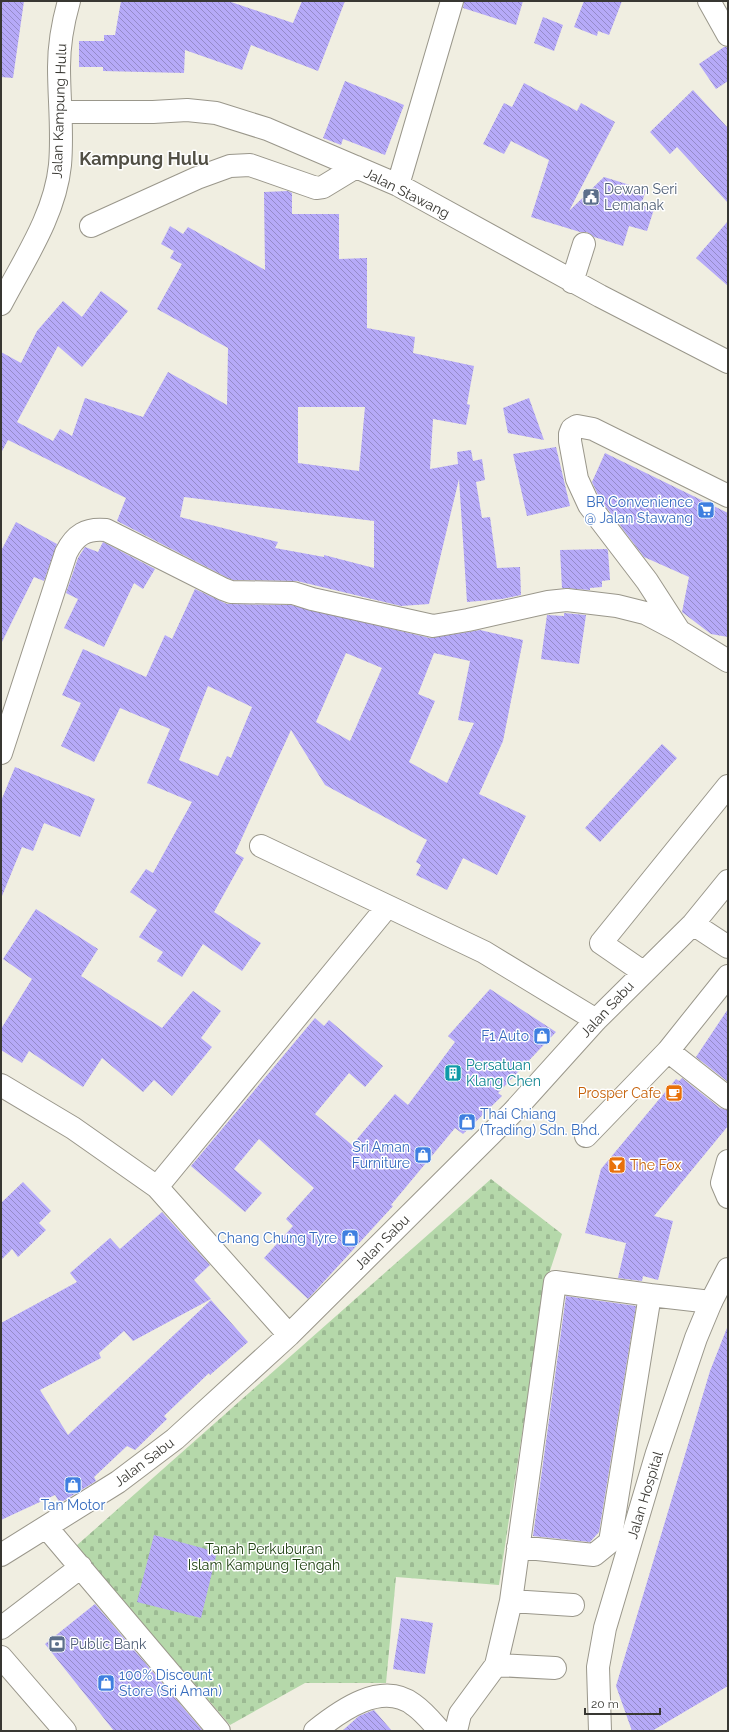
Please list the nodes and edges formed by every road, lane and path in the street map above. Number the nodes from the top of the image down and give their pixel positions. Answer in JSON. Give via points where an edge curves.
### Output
{"nodes":[{"id":1,"x":69,"y":1,"type":"edge"},
{"id":2,"x":452,"y":1,"type":"edge"},
{"id":3,"x":709,"y":1,"type":"edge"},
{"id":4,"x":728,"y":35,"type":"edge"},
{"id":5,"x":61,"y":112,"type":"junction"},
{"id":6,"x":356,"y":167,"type":"junction"},
{"id":7,"x":398,"y":185,"type":"junction"},
{"id":8,"x":91,"y":226,"type":"dead end"},
{"id":9,"x":584,"y":244,"type":"dead end"},
{"id":10,"x":572,"y":282,"type":"junction"},
{"id":11,"x":1,"y":304,"type":"edge"},
{"id":12,"x":728,"y":362,"type":"edge"},
{"id":13,"x":728,"y":496,"type":"edge"},
{"id":14,"x":679,"y":631,"type":"junction"},
{"id":15,"x":728,"y":661,"type":"edge"},
{"id":16,"x":1,"y":753,"type":"edge"},
{"id":17,"x":728,"y":786,"type":"edge"},
{"id":18,"x":261,"y":846,"type":"dead end"},
{"id":19,"x":727,"y":884,"type":"edge"},
{"id":20,"x":387,"y":907,"type":"junction"},
{"id":21,"x":693,"y":924,"type":"junction"},
{"id":22,"x":728,"y":946,"type":"edge"},
{"id":23,"x":643,"y":972,"type":"junction"},
{"id":24,"x":728,"y":976,"type":"edge"},
{"id":25,"x":596,"y":1020,"type":"junction"},
{"id":26,"x":668,"y":1051,"type":"junction"},
{"id":27,"x":1,"y":1085,"type":"edge"},
{"id":28,"x":728,"y":1098,"type":"edge"},
{"id":29,"x":586,"y":1136,"type":"dead end"},
{"id":30,"x":728,"y":1161,"type":"edge"},
{"id":31,"x":157,"y":1187,"type":"junction"},
{"id":32,"x":728,"y":1197,"type":"edge"},
{"id":33,"x":728,"y":1268,"type":"edge"},
{"id":34,"x":650,"y":1295,"type":"junction"},
{"id":35,"x":710,"y":1302,"type":"junction"},
{"id":36,"x":289,"y":1335,"type":"junction"},
{"id":37,"x":47,"y":1528,"type":"junction"},
{"id":38,"x":518,"y":1547,"type":"junction"},
{"id":39,"x":1,"y":1555,"type":"edge"},
{"id":40,"x":80,"y":1567,"type":"junction"},
{"id":41,"x":511,"y":1601,"type":"junction"},
{"id":42,"x":573,"y":1605,"type":"dead end"},
{"id":43,"x":1,"y":1628,"type":"edge"},
{"id":44,"x":1,"y":1657,"type":"edge"},
{"id":45,"x":496,"y":1665,"type":"junction"},
{"id":46,"x":556,"y":1668,"type":"dead end"},
{"id":47,"x":65,"y":1731,"type":"edge"},
{"id":48,"x":219,"y":1731,"type":"edge"},
{"id":49,"x":315,"y":1731,"type":"edge"},
{"id":50,"x":440,"y":1731,"type":"edge"},
{"id":51,"x":456,"y":1731,"type":"edge"},
{"id":52,"x":600,"y":1731,"type":"edge"}],
"edges":[{"from":1,"to":5,"type":"street","name":"Jalan Kampung Hulu","via":[[61,39],[59,66]]},
{"from":2,"to":7,"type":"street"},
{"from":3,"to":4,"type":"street"},
{"from":5,"to":6,"type":"street","name":"Jalan Stawang","via":[[187,110],[216,113],[267,128]]},
{"from":5,"to":11,"type":"street","name":"Jalan Kampung Hulu","via":[[60,165],[55,192],[44,222]]},
{"from":6,"to":7,"type":"street","name":"Jalan Stawang"},
{"from":6,"to":8,"type":"street","via":[[324,187],[316,188],[250,166],[230,166],[197,178]]},
{"from":7,"to":10,"type":"street","name":"Jalan Stawang"},
{"from":9,"to":10,"type":"street"},
{"from":10,"to":12,"type":"street","name":"Jalan Stawang"},
{"from":13,"to":14,"type":"street","via":[[593,429],[577,426],[572,429],[570,441],[576,479],[589,505],[647,581]]},
{"from":14,"to":15,"type":"street"},
{"from":14,"to":16,"type":"street","via":[[645,613],[617,606],[567,600],[433,626],[293,593],[231,592],[106,530],[96,529],[78,536],[66,553]]},
{"from":17,"to":23,"type":"street","via":[[601,943]]},
{"from":18,"to":20,"type":"street"},
{"from":19,"to":21,"type":"street","name":"Jalan Sabu"},
{"from":20,"to":25,"type":"street","via":[[484,952]]},
{"from":20,"to":31,"type":"street"},
{"from":21,"to":22,"type":"street"},
{"from":21,"to":23,"type":"street","name":"Jalan Sabu"},
{"from":23,"to":25,"type":"street","name":"Jalan Sabu"},
{"from":24,"to":26,"type":"street"},
{"from":25,"to":36,"type":"street","name":"Jalan Sabu","via":[[514,1112]]},
{"from":26,"to":28,"type":"street"},
{"from":26,"to":29,"type":"street"},
{"from":27,"to":31,"type":"street","via":[[73,1128]]},
{"from":30,"to":32,"type":"street","via":[[722,1183]]},
{"from":31,"to":36,"type":"street"},
{"from":33,"to":35,"type":"street","name":"Jalan Hospital"},
{"from":34,"to":35,"type":"street"},
{"from":34,"to":38,"type":"street","via":[[610,1542],[594,1555]]},
{"from":34,"to":38,"type":"street","via":[[555,1282]]},
{"from":35,"to":52,"type":"street","name":"Jalan Hospital","via":[[657,1453],[605,1628],[598,1667]]},
{"from":36,"to":37,"type":"street","name":"Jalan Sabu","via":[[175,1439],[118,1482]]},
{"from":37,"to":39,"type":"street","name":"Jalan Sabu"},
{"from":37,"to":40,"type":"street"},
{"from":38,"to":41,"type":"street"},
{"from":40,"to":43,"type":"street"},
{"from":40,"to":48,"type":"street"},
{"from":41,"to":42,"type":"street"},
{"from":41,"to":45,"type":"street"},
{"from":44,"to":47,"type":"street"},
{"from":45,"to":46,"type":"street"},
{"from":45,"to":51,"type":"street","via":[[460,1714]]},
{"from":49,"to":50,"type":"street","via":[[350,1705],[385,1696],[400,1697],[414,1704]]}]}
